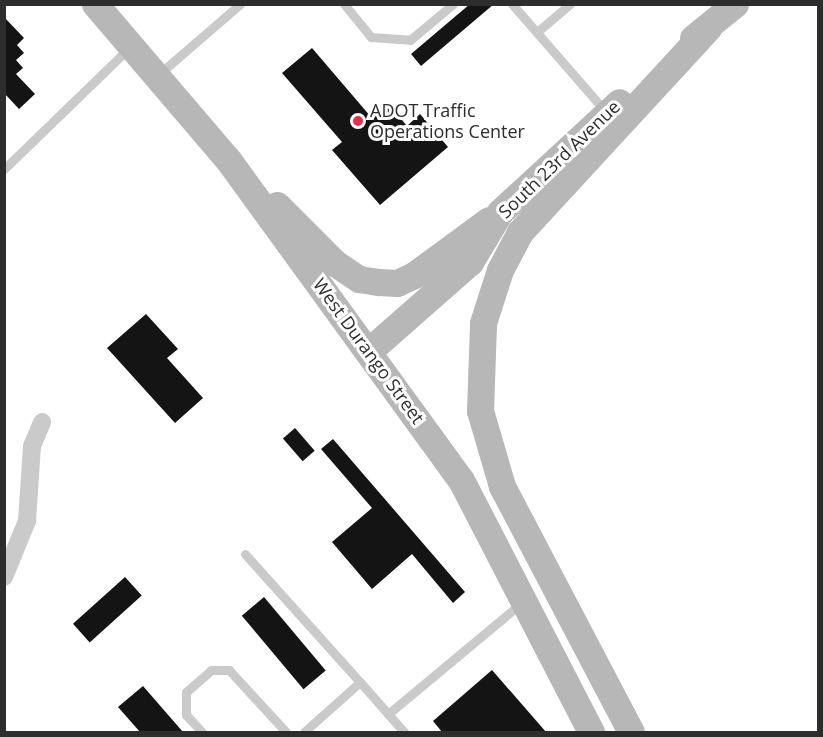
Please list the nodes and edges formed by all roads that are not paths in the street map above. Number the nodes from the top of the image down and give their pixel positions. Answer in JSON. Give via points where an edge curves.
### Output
{"nodes":[{"id":1,"x":95,"y":4,"type":"edge"},
{"id":2,"x":240,"y":4,"type":"edge"},
{"id":3,"x":344,"y":4,"type":"edge"},
{"id":4,"x":453,"y":4,"type":"edge"},
{"id":5,"x":512,"y":4,"type":"edge"},
{"id":6,"x":570,"y":4,"type":"edge"},
{"id":7,"x":735,"y":4,"type":"edge"},
{"id":8,"x":708,"y":28,"type":"junction"},
{"id":9,"x":537,"y":32,"type":"junction"},
{"id":10,"x":131,"y":46,"type":"junction"},
{"id":11,"x":157,"y":76,"type":"junction"},
{"id":12,"x":607,"y":112,"type":"junction"},
{"id":13,"x":229,"y":161,"type":"junction"},
{"id":14,"x":4,"y":169,"type":"edge"},
{"id":15,"x":500,"y":212,"type":"junction"},
{"id":16,"x":371,"y":349,"type":"junction"},
{"id":17,"x":42,"y":422,"type":"dead end"},
{"id":18,"x":245,"y":554,"type":"dead end"},
{"id":19,"x":4,"y":577,"type":"edge"},
{"id":20,"x":525,"y":599,"type":"junction"},
{"id":21,"x":360,"y":682,"type":"junction"},
{"id":22,"x":388,"y":714,"type":"junction"},
{"id":23,"x":202,"y":732,"type":"edge"},
{"id":24,"x":286,"y":732,"type":"edge"},
{"id":25,"x":303,"y":732,"type":"edge"},
{"id":26,"x":404,"y":732,"type":"edge"},
{"id":27,"x":591,"y":732,"type":"edge"},
{"id":28,"x":631,"y":732,"type":"edge"}],
"edges":[{"from":1,"to":10,"type":"main road","name":"West Durango Street"},
{"from":2,"to":11,"type":"lane"},
{"from":3,"to":4,"type":"lane","via":[[371,37],[410,40]]},
{"from":5,"to":9,"type":"lane"},
{"from":6,"to":9,"type":"lane"},
{"from":7,"to":8,"type":"main road","name":"South 23rd Avenue"},
{"from":8,"to":12,"type":"main road","name":"South 23rd Avenue","via":[[676,48]]},
{"from":8,"to":28,"type":"main road","via":[[520,232],[500,270],[483,322],[480,411],[502,486]]},
{"from":9,"to":12,"type":"lane"},
{"from":10,"to":11,"type":"main road","name":"West Durango Street"},
{"from":10,"to":14,"type":"lane"},
{"from":11,"to":13,"type":"main road","name":"West Durango Street"},
{"from":12,"to":15,"type":"main road","name":"South 23rd Avenue"},
{"from":13,"to":15,"type":"main road","via":[[335,263],[359,279],[397,283],[414,275]]},
{"from":13,"to":16,"type":"main road","name":"West Durango Street"},
{"from":15,"to":16,"type":"main road","name":"South 23rd Avenue","via":[[470,262]]},
{"from":16,"to":20,"type":"main road","name":"West Durango Street","via":[[461,480]]},
{"from":17,"to":19,"type":"street","via":[[32,446],[27,521]]},
{"from":18,"to":21,"type":"lane"},
{"from":20,"to":22,"type":"lane"},
{"from":20,"to":27,"type":"main road","name":"West Durango Street"},
{"from":21,"to":22,"type":"lane"},
{"from":21,"to":25,"type":"lane"},
{"from":22,"to":26,"type":"lane"},
{"from":23,"to":24,"type":"lane","via":[[186,715],[186,692],[211,670],[229,670]]}]}
